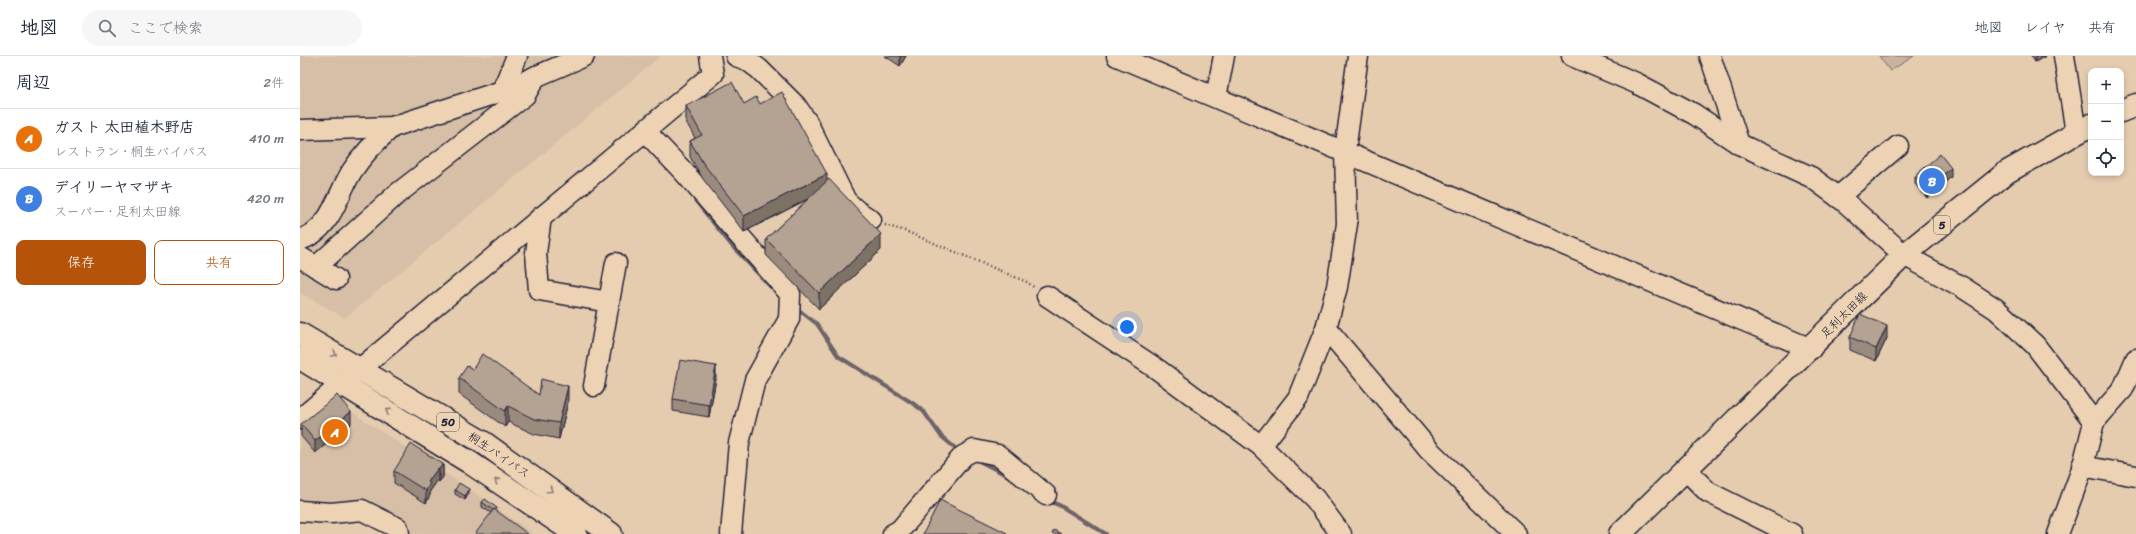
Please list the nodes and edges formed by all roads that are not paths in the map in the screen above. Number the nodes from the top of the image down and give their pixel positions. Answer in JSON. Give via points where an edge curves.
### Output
{"nodes":[{"id":1,"x":517,"y":56,"type":"edge"},
{"id":2,"x":584,"y":56,"type":"edge"},
{"id":3,"x":735,"y":56,"type":"edge"},
{"id":4,"x":1117,"y":56,"type":"edge"},
{"id":5,"x":1224,"y":56,"type":"edge"},
{"id":6,"x":1358,"y":56,"type":"edge"},
{"id":7,"x":1572,"y":56,"type":"edge"},
{"id":8,"x":1710,"y":56,"type":"edge"},
{"id":9,"x":2064,"y":56,"type":"edge"},
{"id":10,"x":711,"y":65,"type":"edge"},
{"id":11,"x":536,"y":76,"type":"junction"},
{"id":12,"x":502,"y":91,"type":"junction"},
{"id":13,"x":1216,"y":97,"type":"junction"},
{"id":14,"x":2136,"y":105,"type":"edge"},
{"id":15,"x":2124,"y":110,"type":"edge"},
{"id":16,"x":392,"y":127,"type":"junction"},
{"id":17,"x":2084,"y":129,"type":"edge"},
{"id":18,"x":300,"y":130,"type":"edge"},
{"id":19,"x":645,"y":131,"type":"junction"},
{"id":20,"x":1739,"y":144,"type":"junction"},
{"id":21,"x":1898,"y":146,"type":"dead end"},
{"id":22,"x":1345,"y":151,"type":"junction"},
{"id":23,"x":1838,"y":197,"type":"junction"},
{"id":24,"x":541,"y":217,"type":"junction"},
{"id":25,"x":871,"y":220,"type":"road end"},
{"id":26,"x":300,"y":240,"type":"edge"},
{"id":27,"x":1904,"y":255,"type":"junction"},
{"id":28,"x":308,"y":262,"type":"edge"},
{"id":29,"x":616,"y":263,"type":"dead end"},
{"id":30,"x":336,"y":279,"type":"dead end"},
{"id":31,"x":1047,"y":296,"type":"road end"},
{"id":32,"x":609,"y":302,"type":"junction"},
{"id":33,"x":1326,"y":328,"type":"junction"},
{"id":34,"x":300,"y":334,"type":"edge"},
{"id":35,"x":1811,"y":349,"type":"junction"},
{"id":36,"x":300,"y":358,"type":"edge"},
{"id":37,"x":360,"y":369,"type":"junction"},
{"id":38,"x":2134,"y":370,"type":"edge"},
{"id":39,"x":344,"y":383,"type":"junction"},
{"id":40,"x":594,"y":386,"type":"dead end"},
{"id":41,"x":300,"y":419,"type":"edge"},
{"id":42,"x":2094,"y":422,"type":"junction"},
{"id":43,"x":1261,"y":446,"type":"junction"},
{"id":44,"x":2082,"y":466,"type":"junction"},
{"id":45,"x":1686,"y":470,"type":"junction"},
{"id":46,"x":2136,"y":476,"type":"edge"},
{"id":47,"x":1046,"y":495,"type":"dead end"},
{"id":48,"x":300,"y":511,"type":"edge"},
{"id":49,"x":553,"y":518,"type":"junction"},
{"id":50,"x":583,"y":526,"type":"edge"},
{"id":51,"x":402,"y":532,"type":"edge"},
{"id":52,"x":571,"y":534,"type":"edge"},
{"id":53,"x":611,"y":534,"type":"edge"},
{"id":54,"x":622,"y":534,"type":"edge"},
{"id":55,"x":732,"y":534,"type":"edge"},
{"id":56,"x":893,"y":534,"type":"edge"},
{"id":57,"x":1341,"y":534,"type":"edge"},
{"id":58,"x":1516,"y":534,"type":"edge"},
{"id":59,"x":1620,"y":534,"type":"edge"},
{"id":60,"x":1792,"y":534,"type":"edge"},
{"id":61,"x":2058,"y":534,"type":"edge"}],
"edges":[{"from":1,"to":12,"type":"street"},
{"from":2,"to":11,"type":"street"},
{"from":3,"to":10,"type":"street"},
{"from":3,"to":25,"type":"street","via":[[748,60],[759,69],[796,106],[807,122],[846,201]]},
{"from":4,"to":13,"type":"street"},
{"from":5,"to":13,"type":"street"},
{"from":6,"to":22,"type":"street"},
{"from":7,"to":20,"type":"street","via":[[1636,84],[1694,114]]},
{"from":8,"to":20,"type":"street"},
{"from":9,"to":17,"type":"street"},
{"from":10,"to":19,"type":"street"},
{"from":11,"to":12,"type":"street"},
{"from":11,"to":28,"type":"street","via":[[525,95]]},
{"from":12,"to":16,"type":"street"},
{"from":13,"to":22,"type":"street"},
{"from":14,"to":15,"type":"main road"},
{"from":16,"to":18,"type":"street"},
{"from":16,"to":26,"type":"street","via":[[375,142],[352,171],[321,229]]},
{"from":17,"to":27,"type":"main road","name":"足利太田線","number":"5","via":[[2007,172]]},
{"from":19,"to":24,"type":"street"},
{"from":19,"to":55,"type":"street","via":[[790,294],[789,319],[756,380],[739,443]]},
{"from":20,"to":23,"type":"street","via":[[1811,177]]},
{"from":21,"to":23,"type":"street"},
{"from":22,"to":33,"type":"street","via":[[1347,224],[1337,287]]},
{"from":22,"to":35,"type":"street"},
{"from":23,"to":27,"type":"street"},
{"from":24,"to":32,"type":"street","via":[[536,253],[539,290]]},
{"from":24,"to":37,"type":"street"},
{"from":27,"to":35,"type":"main road","name":"足利太田線","number":"5"},
{"from":27,"to":42,"type":"street","via":[[1996,309],[2035,345]]},
{"from":28,"to":30,"type":"street"},
{"from":29,"to":32,"type":"street"},
{"from":31,"to":43,"type":"street","via":[[1156,369]]},
{"from":32,"to":40,"type":"street"},
{"from":33,"to":43,"type":"street","via":[[1298,398]]},
{"from":33,"to":58,"type":"street","via":[[1429,450]]},
{"from":34,"to":37,"type":"main road","name":"桐生バイパス","number":"50","one_way":true},
{"from":35,"to":45,"type":"main road","name":"足利太田線","number":"5"},
{"from":36,"to":39,"type":"main road","name":"桐生バイパス","number":"50"},
{"from":37,"to":39,"type":"street"},
{"from":37,"to":50,"type":"main road","name":"桐生バイパス","number":"50","one_way":true,"via":[[484,443]]},
{"from":38,"to":42,"type":"street","via":[[2123,389]]},
{"from":39,"to":41,"type":"street"},
{"from":49,"to":39,"type":"main road","name":"桐生バイパス","number":"50","one_way":true},
{"from":42,"to":44,"type":"street"},
{"from":43,"to":57,"type":"street","via":[[1315,499]]},
{"from":44,"to":46,"type":"street"},
{"from":44,"to":61,"type":"street"},
{"from":45,"to":59,"type":"main road","name":"足利太田線","number":"5"},
{"from":45,"to":60,"type":"street","via":[[1708,492]]},
{"from":47,"to":56,"type":"street","via":[[998,455],[974,450],[963,456],[900,530]]},
{"from":48,"to":51,"type":"street","via":[[331,513],[362,510]]},
{"from":49,"to":50,"type":"main road","name":"桐生バイパス","number":"50"},
{"from":49,"to":52,"type":"main road","number":"50"},
{"from":50,"to":53,"type":"main road","name":"桐生バイパス","number":"50"},
{"from":50,"to":54,"type":"main road","number":"50"}]}
